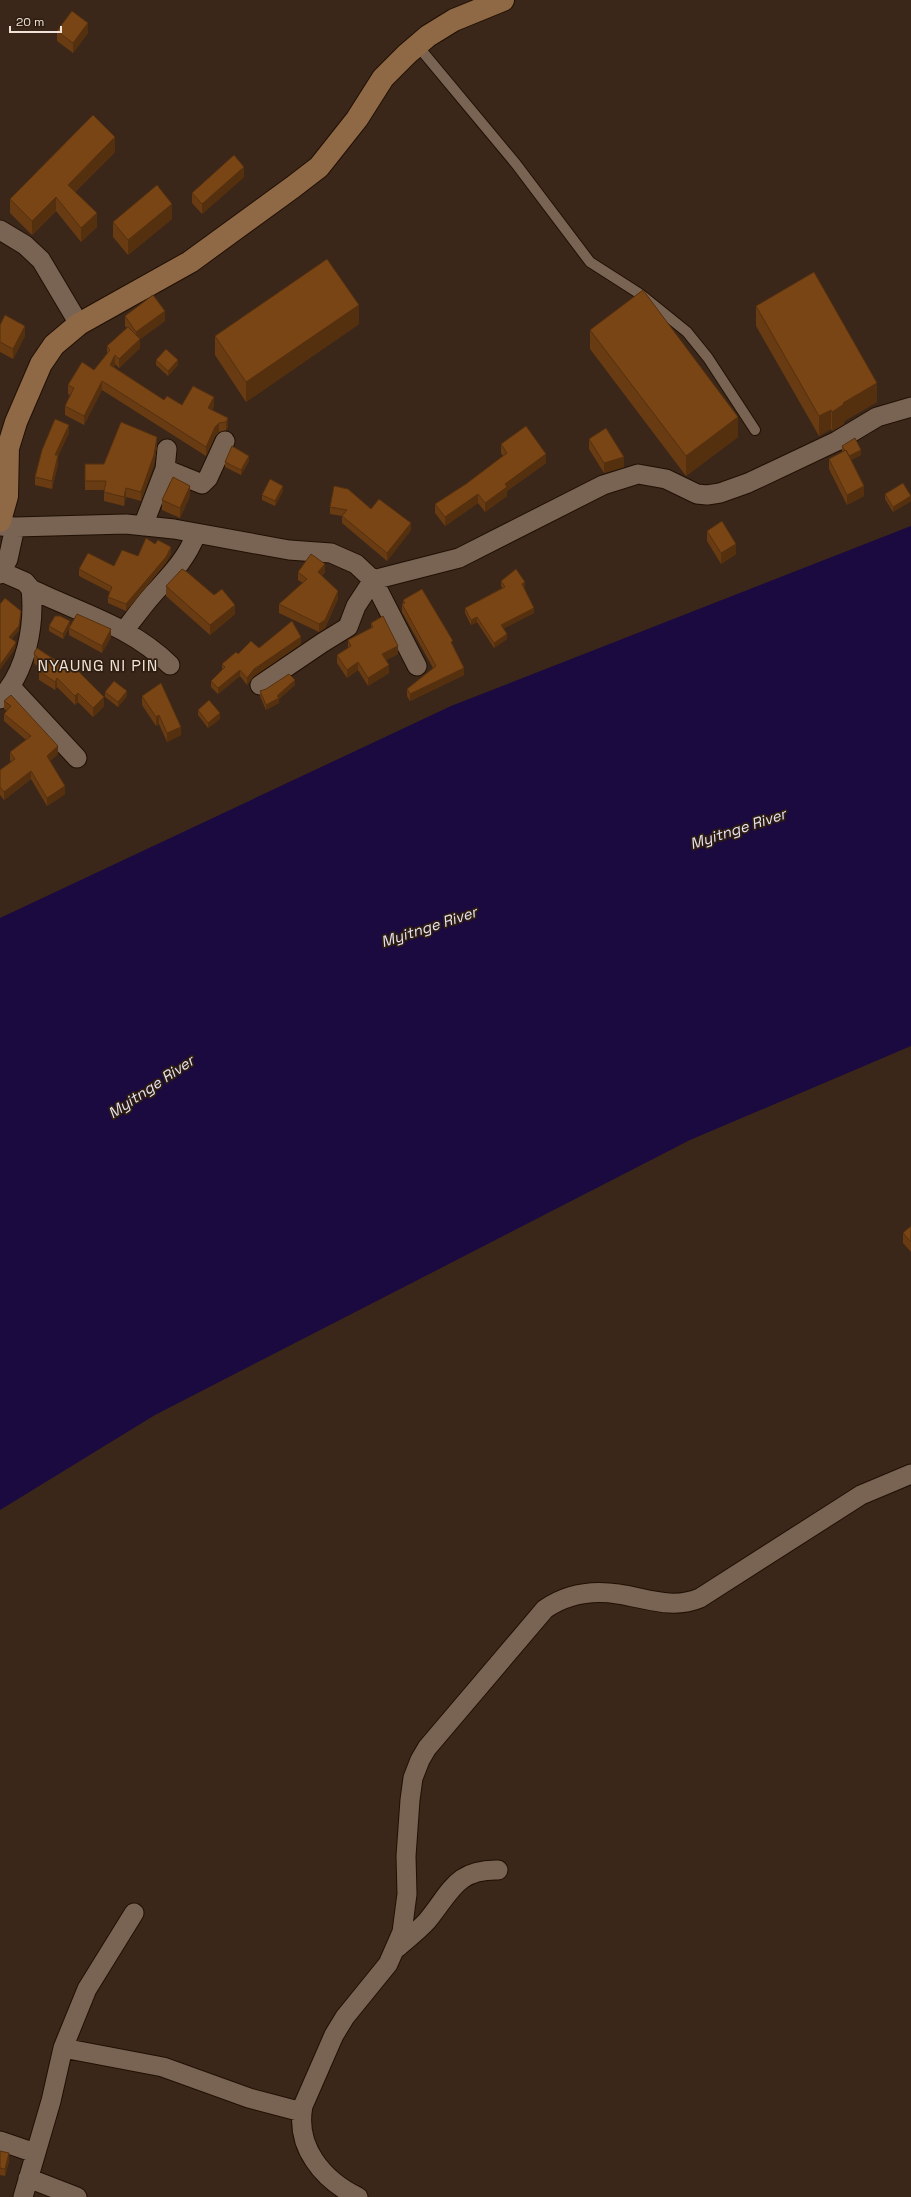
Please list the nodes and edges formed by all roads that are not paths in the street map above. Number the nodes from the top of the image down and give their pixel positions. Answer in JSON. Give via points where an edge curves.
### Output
{"nodes":[{"id":1,"x":502,"y":0,"type":"edge"},
{"id":2,"x":417,"y":45,"type":"junction"},
{"id":3,"x":0,"y":230,"type":"edge"},
{"id":4,"x":79,"y":324,"type":"junction"},
{"id":5,"x":911,"y":407,"type":"edge"},
{"id":6,"x":755,"y":430,"type":"dead end"},
{"id":7,"x":225,"y":441,"type":"dead end"},
{"id":8,"x":167,"y":449,"type":"dead end"},
{"id":9,"x":165,"y":469,"type":"junction"},
{"id":10,"x":5,"y":525,"type":"edge"},
{"id":11,"x":143,"y":526,"type":"junction"},
{"id":12,"x":196,"y":534,"type":"junction"},
{"id":13,"x":1,"y":573,"type":"edge"},
{"id":14,"x":373,"y":580,"type":"junction"},
{"id":15,"x":31,"y":589,"type":"junction"},
{"id":16,"x":124,"y":631,"type":"junction"},
{"id":17,"x":170,"y":665,"type":"dead end"},
{"id":18,"x":417,"y":666,"type":"dead end"},
{"id":19,"x":260,"y":685,"type":"dead end"},
{"id":20,"x":6,"y":693,"type":"edge"},
{"id":21,"x":77,"y":758,"type":"dead end"},
{"id":22,"x":911,"y":1474,"type":"edge"},
{"id":23,"x":498,"y":1870,"type":"dead end"},
{"id":24,"x":134,"y":1914,"type":"dead end"},
{"id":25,"x":396,"y":1949,"type":"junction"},
{"id":26,"x":63,"y":2048,"type":"junction"},
{"id":27,"x":302,"y":2112,"type":"junction"},
{"id":28,"x":0,"y":2141,"type":"edge"},
{"id":29,"x":35,"y":2152,"type":"junction"},
{"id":30,"x":28,"y":2178,"type":"junction"},
{"id":31,"x":23,"y":2197,"type":"edge"},
{"id":32,"x":77,"y":2197,"type":"edge"},
{"id":33,"x":358,"y":2197,"type":"edge"}],
"edges":[{"from":1,"to":2,"type":"street","via":[[454,20]]},
{"from":2,"to":4,"type":"street","via":[[383,78],[357,119],[319,167],[190,262]]},
{"from":2,"to":6,"type":"lane","via":[[516,164],[590,262],[640,294],[687,332],[708,358]]},
{"from":3,"to":4,"type":"street","via":[[26,245],[42,260]]},
{"from":4,"to":10,"type":"street","via":[[54,345],[26,396],[8,448]]},
{"from":5,"to":14,"type":"street","via":[[877,417],[837,441],[748,483],[720,493],[697,494],[666,479],[638,474],[603,485],[459,558]]},
{"from":7,"to":9,"type":"street","via":[[208,478],[202,484]]},
{"from":8,"to":9,"type":"street"},
{"from":9,"to":11,"type":"street"},
{"from":10,"to":11,"type":"street"},
{"from":10,"to":13,"type":"street","via":[[8,558]]},
{"from":11,"to":12,"type":"street"},
{"from":12,"to":14,"type":"street","via":[[289,550],[331,553],[356,564]]},
{"from":12,"to":16,"type":"street","via":[[177,569]]},
{"from":13,"to":15,"type":"street","via":[[25,582]]},
{"from":14,"to":18,"type":"street"},
{"from":14,"to":19,"type":"street","via":[[356,606],[348,627]]},
{"from":15,"to":16,"type":"street"},
{"from":15,"to":20,"type":"street","via":[[26,644],[19,672]]},
{"from":16,"to":17,"type":"street","via":[[148,645]]},
{"from":20,"to":21,"type":"street"},
{"from":22,"to":25,"type":"street","via":[[861,1495],[689,1602],[661,1603],[617,1594],[594,1593],[568,1596],[545,1609],[427,1748],[420,1760],[413,1778],[410,1800],[406,1856],[406,1914]]},
{"from":23,"to":25,"type":"street","via":[[481,1870],[461,1879],[425,1922]]},
{"from":24,"to":26,"type":"street","via":[[87,1989]]},
{"from":25,"to":27,"type":"street","via":[[379,1977],[345,2017],[334,2035]]},
{"from":26,"to":27,"type":"street","via":[[163,2067],[249,2098]]},
{"from":26,"to":29,"type":"street","via":[[51,2101]]},
{"from":27,"to":33,"type":"street","via":[[302,2130],[316,2164],[334,2182]]},
{"from":28,"to":29,"type":"street"},
{"from":29,"to":30,"type":"street"},
{"from":30,"to":31,"type":"street"},
{"from":30,"to":32,"type":"street"}]}
